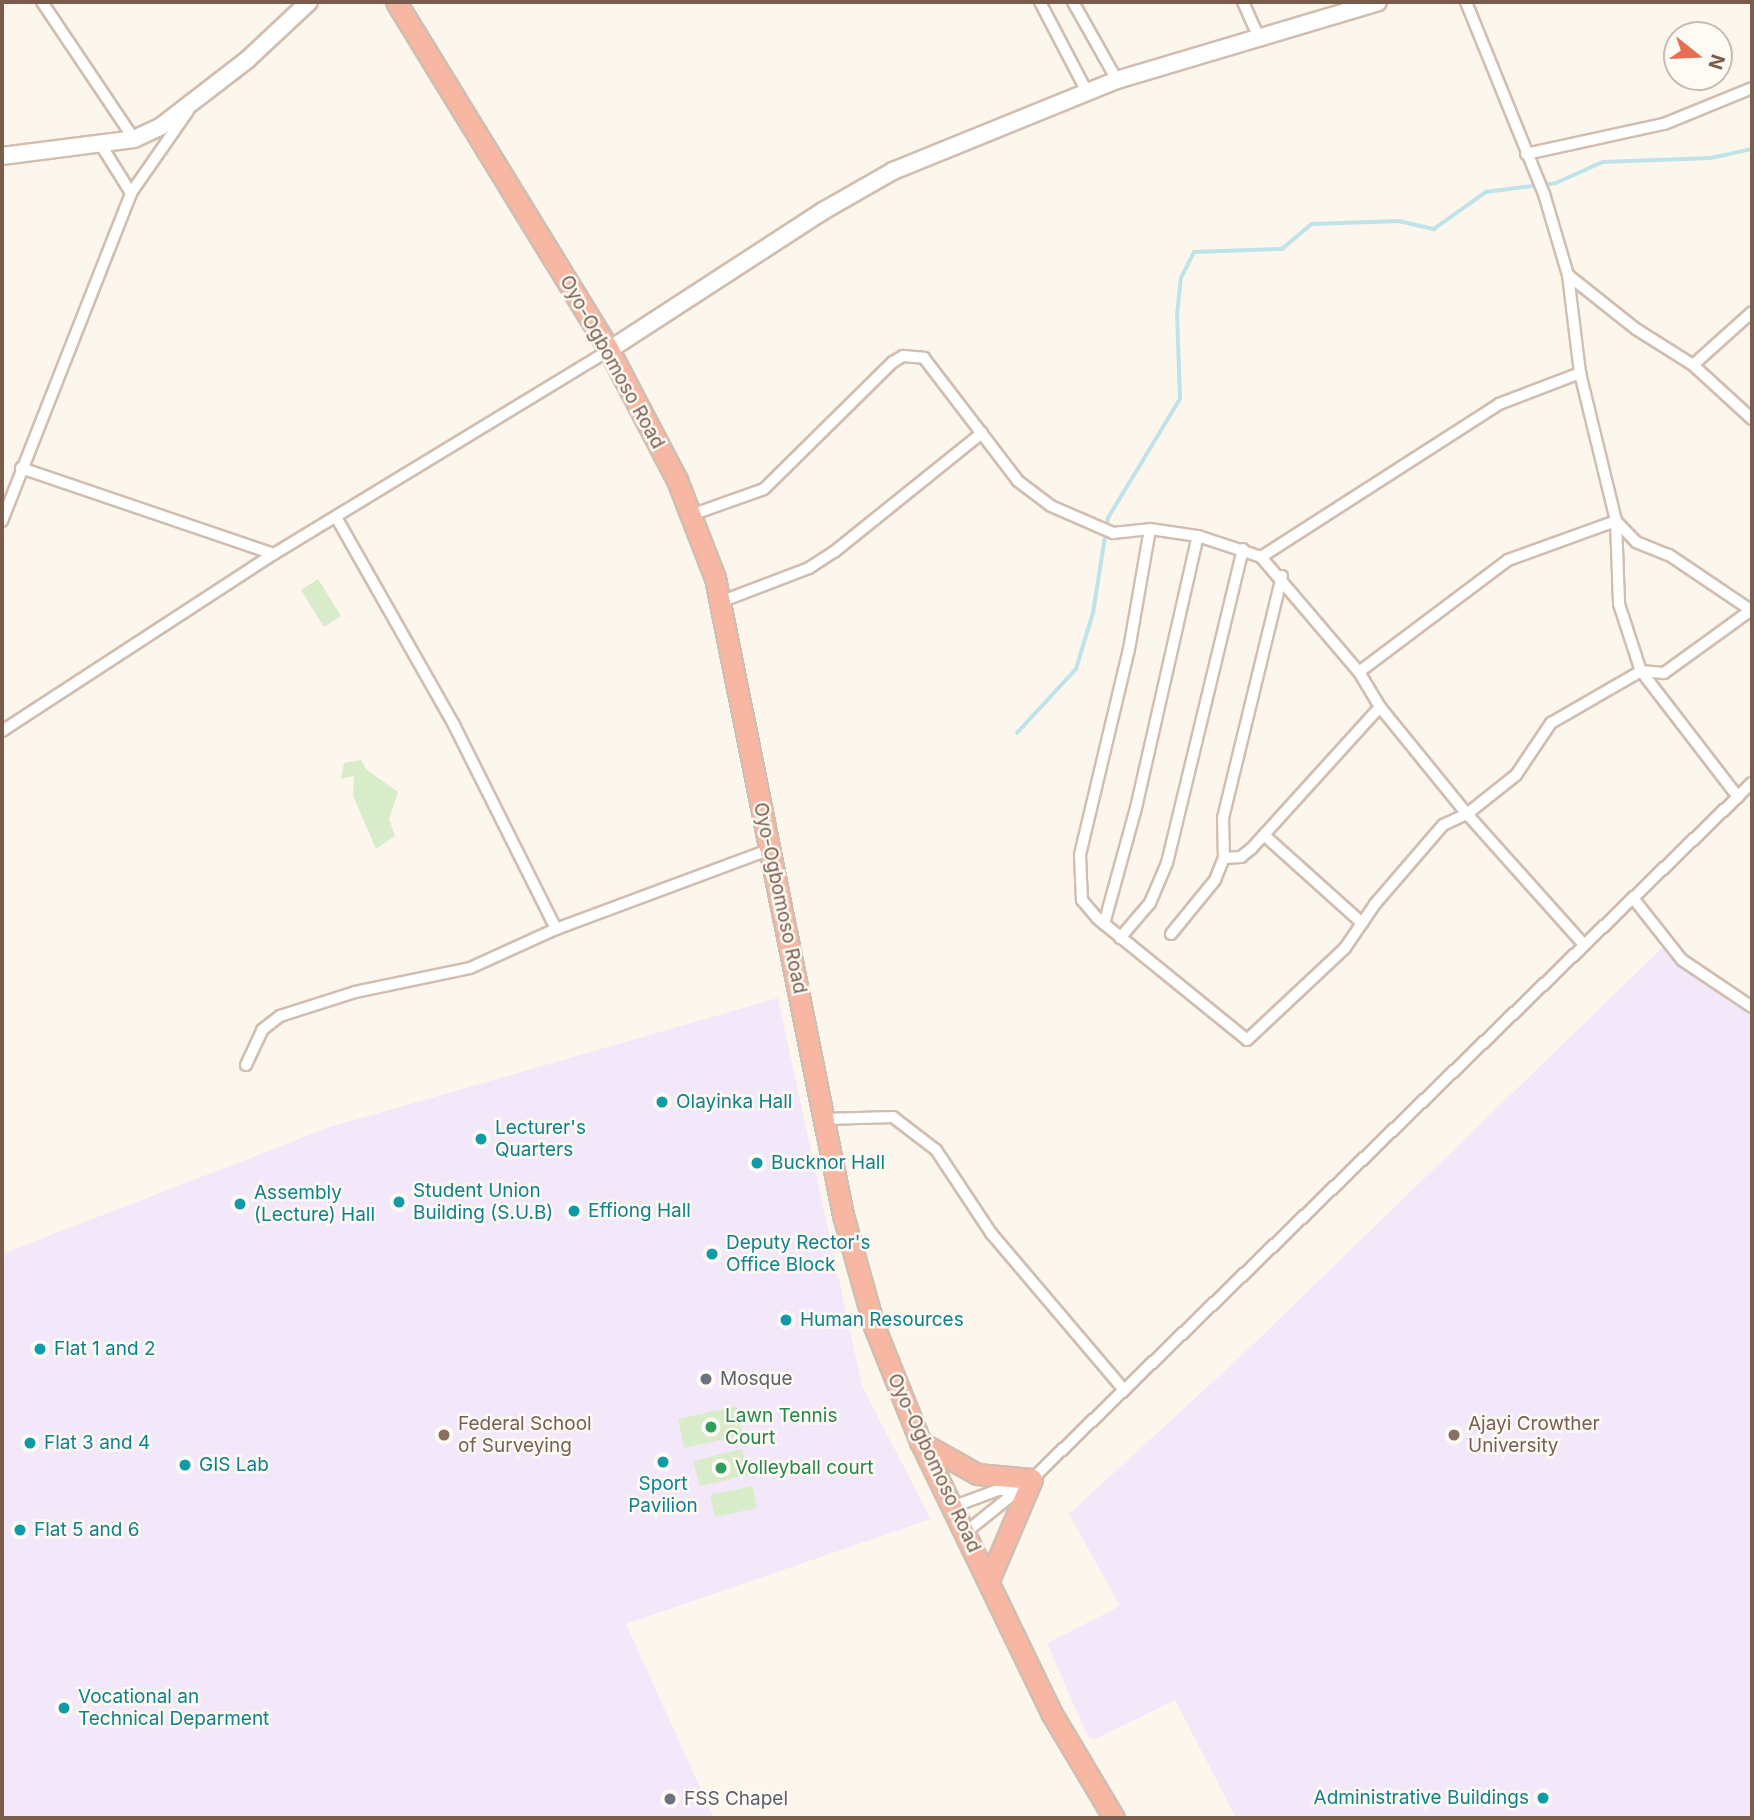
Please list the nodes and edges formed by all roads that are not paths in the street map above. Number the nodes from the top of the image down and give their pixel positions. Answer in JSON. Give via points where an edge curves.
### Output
{"nodes":[{"id":1,"x":41,"y":2,"type":"edge"},
{"id":2,"x":309,"y":2,"type":"edge"},
{"id":3,"x":396,"y":2,"type":"edge"},
{"id":4,"x":1040,"y":2,"type":"edge"},
{"id":5,"x":1073,"y":2,"type":"edge"},
{"id":6,"x":1243,"y":2,"type":"edge"},
{"id":7,"x":1378,"y":2,"type":"edge"},
{"id":8,"x":1466,"y":2,"type":"edge"},
{"id":9,"x":1260,"y":40,"type":"junction"},
{"id":10,"x":1117,"y":80,"type":"junction"},
{"id":11,"x":1752,"y":88,"type":"edge"},
{"id":12,"x":1087,"y":92,"type":"junction"},
{"id":13,"x":190,"y":108,"type":"junction"},
{"id":14,"x":134,"y":139,"type":"junction"},
{"id":15,"x":101,"y":145,"type":"junction"},
{"id":16,"x":1526,"y":154,"type":"junction"},
{"id":17,"x":2,"y":156,"type":"edge"},
{"id":18,"x":131,"y":193,"type":"junction"},
{"id":19,"x":1569,"y":275,"type":"junction"},
{"id":20,"x":1752,"y":312,"type":"edge"},
{"id":21,"x":609,"y":350,"type":"junction"},
{"id":22,"x":1693,"y":365,"type":"junction"},
{"id":23,"x":1580,"y":373,"type":"junction"},
{"id":24,"x":1752,"y":419,"type":"edge"},
{"id":25,"x":982,"y":433,"type":"junction"},
{"id":26,"x":21,"y":468,"type":"junction"},
{"id":27,"x":691,"y":515,"type":"junction"},
{"id":28,"x":336,"y":517,"type":"junction"},
{"id":29,"x":2,"y":521,"type":"edge"},
{"id":30,"x":1616,"y":521,"type":"junction"},
{"id":31,"x":1150,"y":529,"type":"junction"},
{"id":32,"x":1198,"y":536,"type":"junction"},
{"id":33,"x":1243,"y":549,"type":"junction"},
{"id":34,"x":274,"y":554,"type":"junction"},
{"id":35,"x":1261,"y":557,"type":"junction"},
{"id":36,"x":1282,"y":576,"type":"junction"},
{"id":37,"x":720,"y":602,"type":"junction"},
{"id":38,"x":1752,"y":611,"type":"edge"},
{"id":39,"x":1641,"y":671,"type":"junction"},
{"id":40,"x":1359,"y":672,"type":"junction"},
{"id":41,"x":1380,"y":707,"type":"junction"},
{"id":42,"x":2,"y":732,"type":"edge"},
{"id":43,"x":1752,"y":783,"type":"edge"},
{"id":44,"x":1738,"y":797,"type":"junction"},
{"id":45,"x":1467,"y":814,"type":"junction"},
{"id":46,"x":1264,"y":835,"type":"junction"},
{"id":47,"x":771,"y":849,"type":"junction"},
{"id":48,"x":1224,"y":858,"type":"junction"},
{"id":49,"x":1633,"y":898,"type":"junction"},
{"id":50,"x":1104,"y":923,"type":"junction"},
{"id":51,"x":1362,"y":923,"type":"junction"},
{"id":52,"x":556,"y":929,"type":"junction"},
{"id":53,"x":1171,"y":934,"type":"dead end"},
{"id":54,"x":1121,"y":938,"type":"junction"},
{"id":55,"x":1584,"y":945,"type":"junction"},
{"id":56,"x":1752,"y":1007,"type":"edge"},
{"id":57,"x":246,"y":1065,"type":"dead end"},
{"id":58,"x":824,"y":1119,"type":"junction"},
{"id":59,"x":1124,"y":1390,"type":"junction"},
{"id":60,"x":920,"y":1441,"type":"junction"},
{"id":61,"x":1032,"y":1479,"type":"junction"},
{"id":62,"x":1013,"y":1490,"type":"junction"},
{"id":63,"x":952,"y":1507,"type":"junction"},
{"id":64,"x":966,"y":1532,"type":"junction"},
{"id":65,"x":989,"y":1580,"type":"junction"},
{"id":66,"x":1114,"y":1818,"type":"edge"}],
"edges":[{"from":1,"to":14,"type":"street"},
{"from":2,"to":13,"type":"street"},
{"from":3,"to":21,"type":"highway","name":"Oyo-Ogbomoso Road"},
{"from":4,"to":12,"type":"street"},
{"from":5,"to":10,"type":"street"},
{"from":6,"to":9,"type":"street"},
{"from":7,"to":9,"type":"street"},
{"from":8,"to":16,"type":"street"},
{"from":9,"to":10,"type":"street"},
{"from":10,"to":12,"type":"street"},
{"from":11,"to":16,"type":"street","via":[[1664,124]]},
{"from":12,"to":21,"type":"street","via":[[893,171],[822,211]]},
{"from":13,"to":14,"type":"street"},
{"from":13,"to":18,"type":"street"},
{"from":14,"to":15,"type":"street"},
{"from":15,"to":17,"type":"street"},
{"from":15,"to":18,"type":"street"},
{"from":16,"to":19,"type":"street","via":[[1544,194]]},
{"from":18,"to":26,"type":"street"},
{"from":19,"to":22,"type":"street","via":[[1636,329]]},
{"from":19,"to":23,"type":"street"},
{"from":20,"to":22,"type":"street"},
{"from":21,"to":27,"type":"highway","name":"Oyo-Ogbomoso Road"},
{"from":21,"to":28,"type":"street"},
{"from":22,"to":24,"type":"street"},
{"from":23,"to":30,"type":"street"},
{"from":23,"to":35,"type":"street","via":[[1499,404]]},
{"from":25,"to":27,"type":"street","via":[[924,358],[903,356],[764,489]]},
{"from":25,"to":31,"type":"street","via":[[1018,481],[1051,506],[1113,533]]},
{"from":25,"to":37,"type":"street","via":[[826,557]]},
{"from":26,"to":29,"type":"street"},
{"from":26,"to":34,"type":"street"},
{"from":27,"to":37,"type":"highway","name":"Oyo-Ogbomoso Road"},
{"from":28,"to":34,"type":"street"},
{"from":28,"to":52,"type":"street","via":[[454,725]]},
{"from":30,"to":38,"type":"street","via":[[1636,542],[1669,555]]},
{"from":30,"to":39,"type":"street","via":[[1619,604]]},
{"from":30,"to":40,"type":"street","via":[[1508,560]]},
{"from":31,"to":32,"type":"street"},
{"from":31,"to":50,"type":"street","via":[[1129,649],[1080,855],[1082,900]]},
{"from":32,"to":33,"type":"street"},
{"from":32,"to":50,"type":"street","via":[[1136,808]]},
{"from":33,"to":35,"type":"street"},
{"from":33,"to":54,"type":"street","via":[[1167,863],[1150,903]]},
{"from":34,"to":42,"type":"street"},
{"from":35,"to":36,"type":"street"},
{"from":36,"to":40,"type":"street"},
{"from":36,"to":48,"type":"street","via":[[1223,818]]},
{"from":37,"to":47,"type":"highway","name":"Oyo-Ogbomoso Road"},
{"from":38,"to":39,"type":"street","via":[[1664,673]]},
{"from":39,"to":44,"type":"street"},
{"from":39,"to":45,"type":"street","via":[[1551,723],[1516,775]]},
{"from":40,"to":41,"type":"street"},
{"from":41,"to":45,"type":"street"},
{"from":41,"to":46,"type":"street"},
{"from":43,"to":44,"type":"street"},
{"from":44,"to":49,"type":"street"},
{"from":45,"to":51,"type":"street","via":[[1443,825]]},
{"from":45,"to":55,"type":"street"},
{"from":46,"to":48,"type":"street","via":[[1241,857]]},
{"from":46,"to":51,"type":"street"},
{"from":47,"to":52,"type":"street"},
{"from":47,"to":58,"type":"highway","name":"Oyo-Ogbomoso Road"},
{"from":48,"to":53,"type":"street","via":[[1215,880]]},
{"from":49,"to":55,"type":"street"},
{"from":49,"to":56,"type":"street","via":[[1682,960]]},
{"from":50,"to":54,"type":"street"},
{"from":51,"to":54,"type":"street","via":[[1345,948],[1247,1040]]},
{"from":52,"to":57,"type":"street","via":[[470,968],[355,992],[280,1016],[262,1030]]},
{"from":55,"to":59,"type":"street"},
{"from":58,"to":59,"type":"street","via":[[893,1117],[936,1150],[991,1233]]},
{"from":58,"to":60,"type":"highway","name":"Oyo-Ogbomoso Road","via":[[843,1215],[874,1326]]},
{"from":59,"to":61,"type":"street"},
{"from":60,"to":61,"type":"highway","via":[[978,1474]]},
{"from":60,"to":63,"type":"highway","name":"Oyo-Ogbomoso Road"},
{"from":61,"to":62,"type":"street"},
{"from":61,"to":65,"type":"highway"},
{"from":62,"to":63,"type":"street","via":[[998,1490]]},
{"from":62,"to":64,"type":"street"},
{"from":63,"to":64,"type":"highway","name":"Oyo-Ogbomoso Road"},
{"from":64,"to":65,"type":"highway","name":"Oyo-Ogbomoso Road"},
{"from":65,"to":66,"type":"highway","name":"Oyo-Ogbomoso Road","via":[[1052,1714]]}]}
